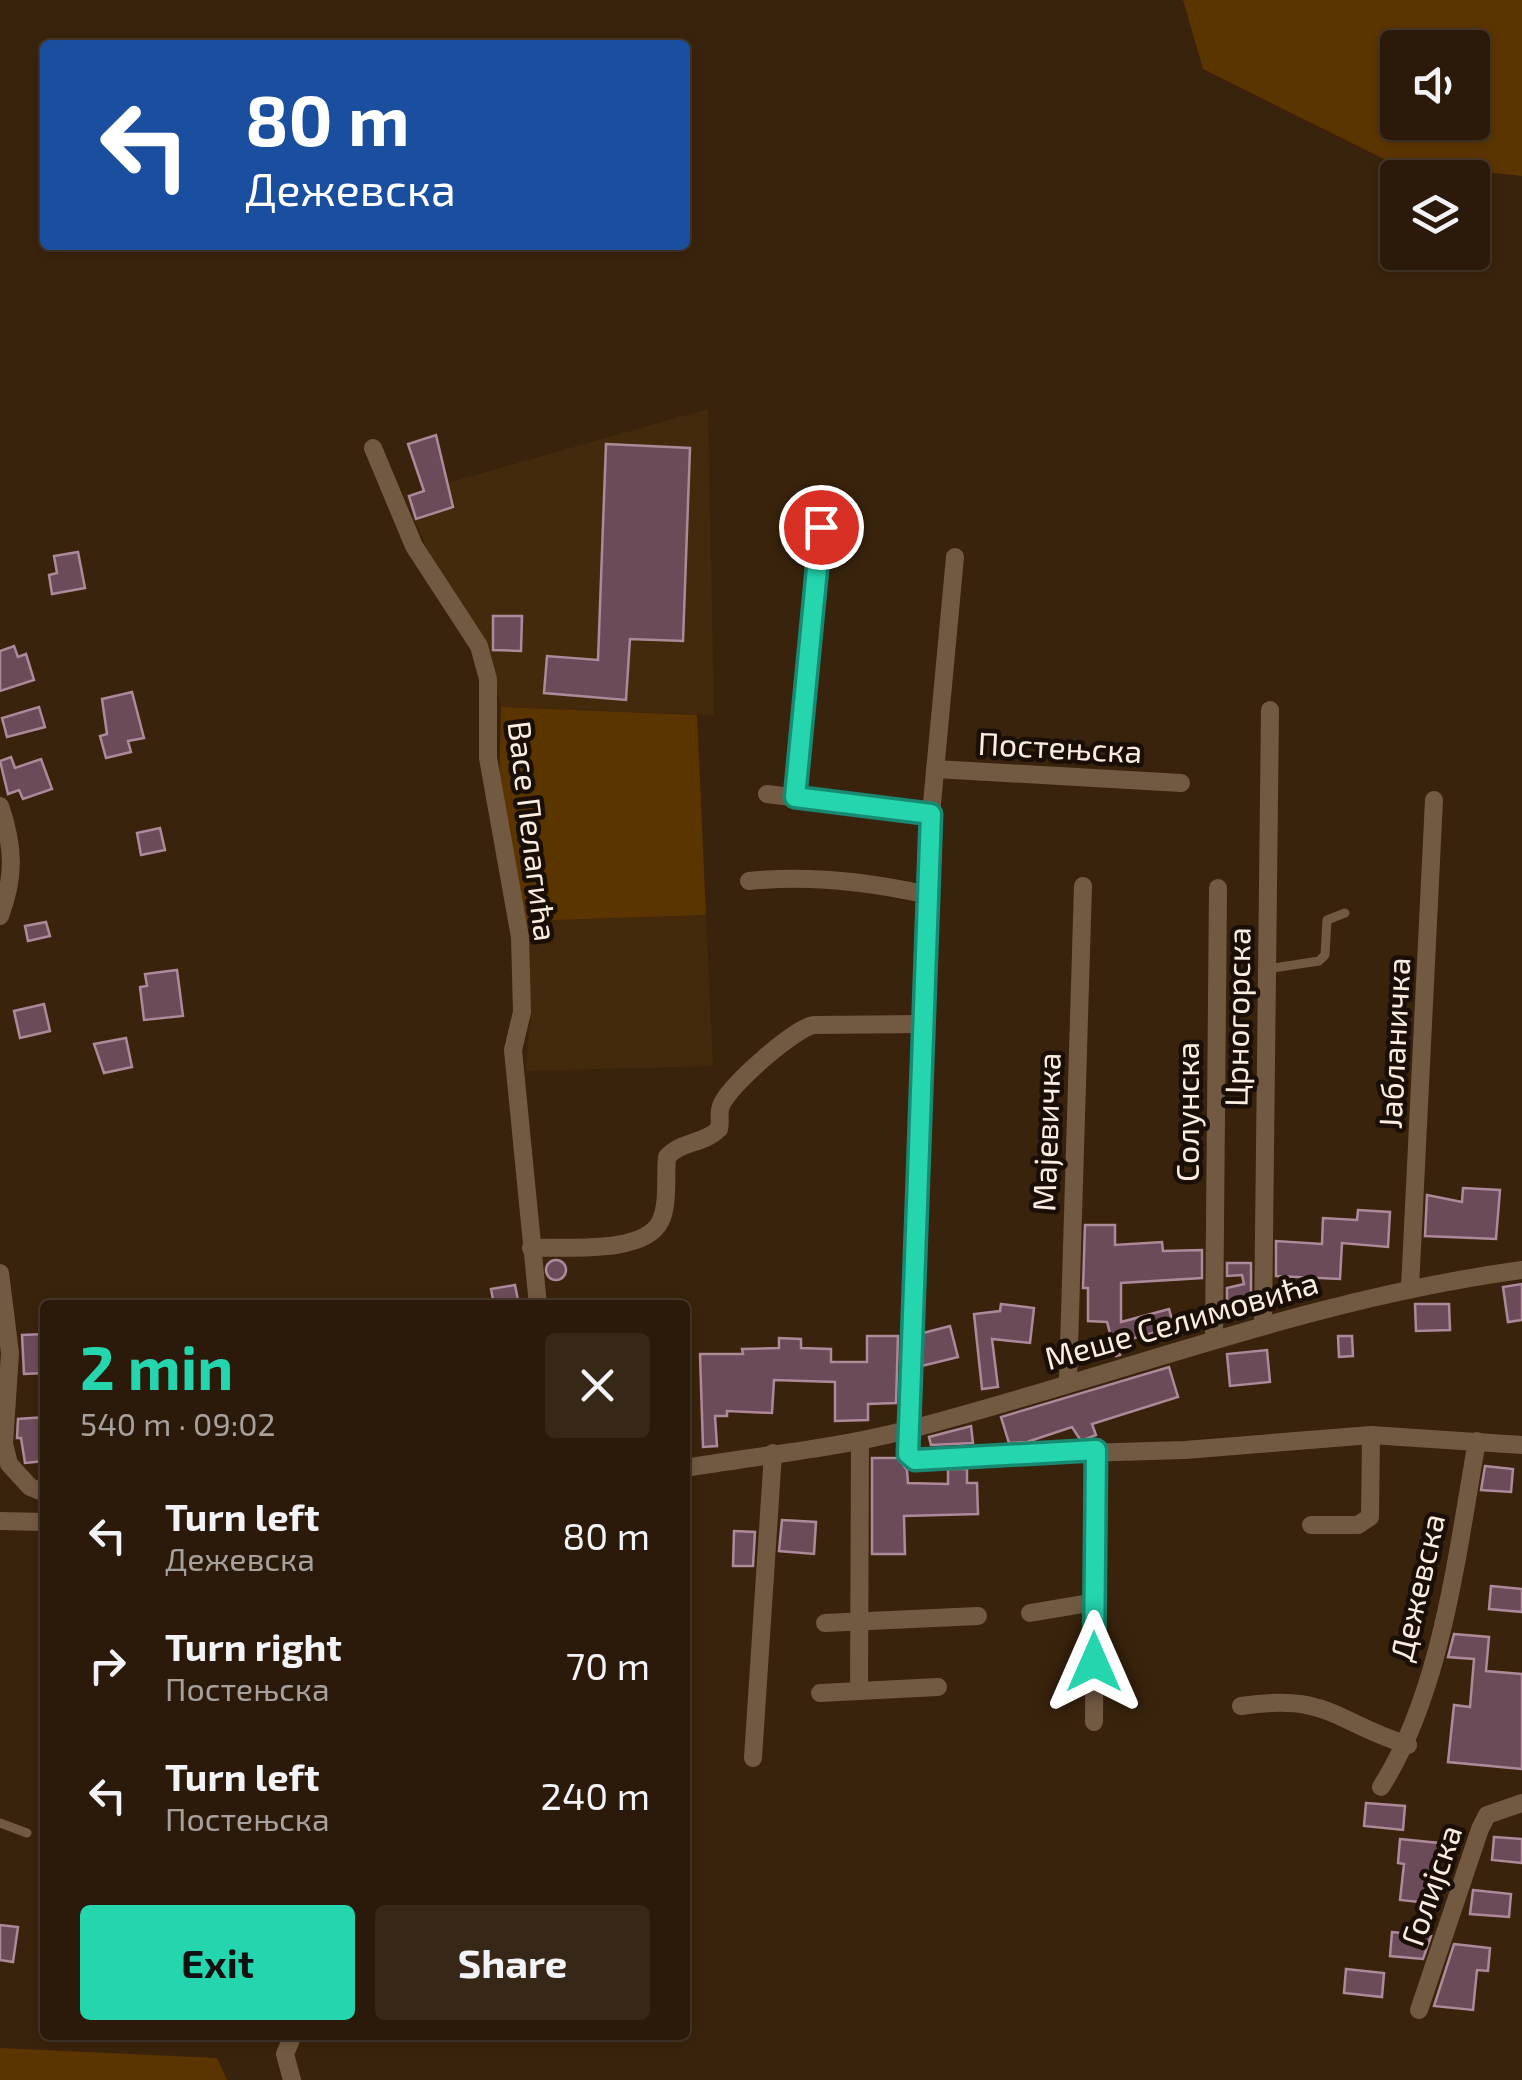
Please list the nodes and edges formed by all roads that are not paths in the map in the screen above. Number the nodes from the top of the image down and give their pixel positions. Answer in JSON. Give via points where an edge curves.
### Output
{"nodes":[{"id":1,"x":373,"y":448,"type":"dead end"},
{"id":2,"x":821,"y":527,"type":"dead end"},
{"id":3,"x":955,"y":557,"type":"dead end"},
{"id":4,"x":1270,"y":710,"type":"dead end"},
{"id":5,"x":935,"y":769,"type":"junction"},
{"id":6,"x":1180,"y":783,"type":"dead end"},
{"id":7,"x":767,"y":794,"type":"dead end"},
{"id":8,"x":795,"y":797,"type":"junction"},
{"id":9,"x":1434,"y":800,"type":"dead end"},
{"id":10,"x":0,"y":806,"type":"edge"},
{"id":11,"x":931,"y":814,"type":"junction"},
{"id":12,"x":749,"y":882,"type":"dead end"},
{"id":13,"x":1082,"y":886,"type":"dead end"},
{"id":14,"x":1218,"y":888,"type":"dead end"},
{"id":15,"x":928,"y":895,"type":"junction"},
{"id":16,"x":1345,"y":913,"type":"dead end"},
{"id":17,"x":0,"y":916,"type":"edge"},
{"id":18,"x":1267,"y":969,"type":"junction"},
{"id":19,"x":925,"y":1024,"type":"junction"},
{"id":20,"x":531,"y":1248,"type":"junction"},
{"id":21,"x":1522,"y":1270,"type":"edge"},
{"id":22,"x":0,"y":1273,"type":"edge"},
{"id":23,"x":1410,"y":1288,"type":"junction"},
{"id":24,"x":537,"y":1300,"type":"edge"},
{"id":25,"x":3,"y":1303,"type":"edge"},
{"id":26,"x":1263,"y":1324,"type":"junction"},
{"id":27,"x":1214,"y":1336,"type":"junction"},
{"id":28,"x":1068,"y":1380,"type":"junction"},
{"id":29,"x":907,"y":1430,"type":"junction"},
{"id":30,"x":1371,"y":1436,"type":"junction"},
{"id":31,"x":860,"y":1441,"type":"junction"},
{"id":32,"x":1477,"y":1441,"type":"junction"},
{"id":33,"x":1522,"y":1446,"type":"edge"},
{"id":34,"x":1096,"y":1450,"type":"junction"},
{"id":35,"x":773,"y":1454,"type":"junction"},
{"id":36,"x":690,"y":1467,"type":"edge"},
{"id":37,"x":40,"y":1490,"type":"edge"},
{"id":38,"x":0,"y":1521,"type":"edge"},
{"id":39,"x":40,"y":1522,"type":"edge"},
{"id":40,"x":1310,"y":1525,"type":"dead end"},
{"id":41,"x":1094,"y":1602,"type":"junction"},
{"id":42,"x":1030,"y":1613,"type":"dead end"},
{"id":43,"x":978,"y":1616,"type":"dead end"},
{"id":44,"x":859,"y":1622,"type":"junction"},
{"id":45,"x":825,"y":1624,"type":"dead end"},
{"id":46,"x":938,"y":1687,"type":"dead end"},
{"id":47,"x":859,"y":1691,"type":"junction"},
{"id":48,"x":820,"y":1693,"type":"dead end"},
{"id":49,"x":1242,"y":1706,"type":"dead end"},
{"id":50,"x":1094,"y":1722,"type":"dead end"},
{"id":51,"x":1408,"y":1745,"type":"junction"},
{"id":52,"x":753,"y":1758,"type":"dead end"},
{"id":53,"x":1381,"y":1787,"type":"dead end"},
{"id":54,"x":1522,"y":1803,"type":"edge"},
{"id":55,"x":0,"y":1822,"type":"edge"},
{"id":56,"x":27,"y":1833,"type":"dead end"},
{"id":57,"x":1418,"y":2010,"type":"dead end"},
{"id":58,"x":291,"y":2040,"type":"edge"},
{"id":59,"x":292,"y":2080,"type":"edge"}],
"edges":[{"from":1,"to":20,"type":"street","name":"Васе Пелагића","via":[[414,546],[471,632],[488,679],[488,758],[520,936],[522,1012],[512,1050]]},
{"from":2,"to":8,"type":"street"},
{"from":3,"to":5,"type":"street","name":"Постењска"},
{"from":4,"to":18,"type":"street","name":"Црногорска"},
{"from":5,"to":6,"type":"street","name":"Постењска"},
{"from":5,"to":11,"type":"street","name":"Постењска"},
{"from":7,"to":8,"type":"street"},
{"from":8,"to":11,"type":"street"},
{"from":9,"to":23,"type":"street","name":"Јабланичка"},
{"from":10,"to":17,"type":"street","via":[[14,854]]},
{"from":11,"to":15,"type":"street","name":"Постењска"},
{"from":12,"to":15,"type":"street","via":[[857,883]]},
{"from":13,"to":28,"type":"street","name":"Мајевичка"},
{"from":14,"to":27,"type":"street","name":"Солунска"},
{"from":15,"to":19,"type":"street","name":"Постењска"},
{"from":16,"to":18,"type":"lane","via":[[1327,920],[1319,962]]},
{"from":18,"to":26,"type":"street","name":"Црногорска"},
{"from":19,"to":20,"type":"street","via":[[797,1030],[721,1104],[712,1136],[667,1158],[661,1221],[647,1236],[609,1246]]},
{"from":19,"to":29,"type":"street","name":"Постењска"},
{"from":20,"to":24,"type":"street","name":"Васе Пелагића"},
{"from":21,"to":23,"type":"street","name":"Меше Селимовића"},
{"from":22,"to":25,"type":"street"},
{"from":23,"to":26,"type":"street","name":"Меше Селимовића"},
{"from":25,"to":37,"type":"street","via":[[10,1353],[4,1444],[9,1464]]},
{"from":26,"to":27,"type":"street","name":"Меше Селимовића"},
{"from":27,"to":28,"type":"street","name":"Меше Селимовића"},
{"from":28,"to":29,"type":"street","name":"Меше Селимовића"},
{"from":29,"to":31,"type":"street","name":"Меше Селимовића"},
{"from":29,"to":34,"type":"street","via":[[908,1454],[915,1460]]},
{"from":30,"to":32,"type":"street"},
{"from":30,"to":34,"type":"street"},
{"from":30,"to":40,"type":"street","name":"Дежевска","via":[[1370,1517],[1358,1525]]},
{"from":31,"to":35,"type":"street","name":"Меше Селимовића"},
{"from":31,"to":44,"type":"street"},
{"from":32,"to":33,"type":"street"},
{"from":32,"to":51,"type":"street","name":"Дежевска","via":[[1451,1588]]},
{"from":34,"to":41,"type":"street"},
{"from":35,"to":36,"type":"street","name":"Меше Селимовића"},
{"from":35,"to":52,"type":"street"},
{"from":38,"to":39,"type":"street"},
{"from":41,"to":42,"type":"street"},
{"from":41,"to":50,"type":"street"},
{"from":43,"to":44,"type":"street"},
{"from":44,"to":45,"type":"street"},
{"from":44,"to":47,"type":"street"},
{"from":46,"to":47,"type":"street"},
{"from":47,"to":48,"type":"street"},
{"from":49,"to":51,"type":"street","via":[[1312,1704]]},
{"from":51,"to":53,"type":"street","name":"Дежевска"},
{"from":54,"to":57,"type":"street","name":"Голијска","via":[[1487,1815]]},
{"from":55,"to":56,"type":"lane"},
{"from":58,"to":59,"type":"street","via":[[284,2054]]}]}
